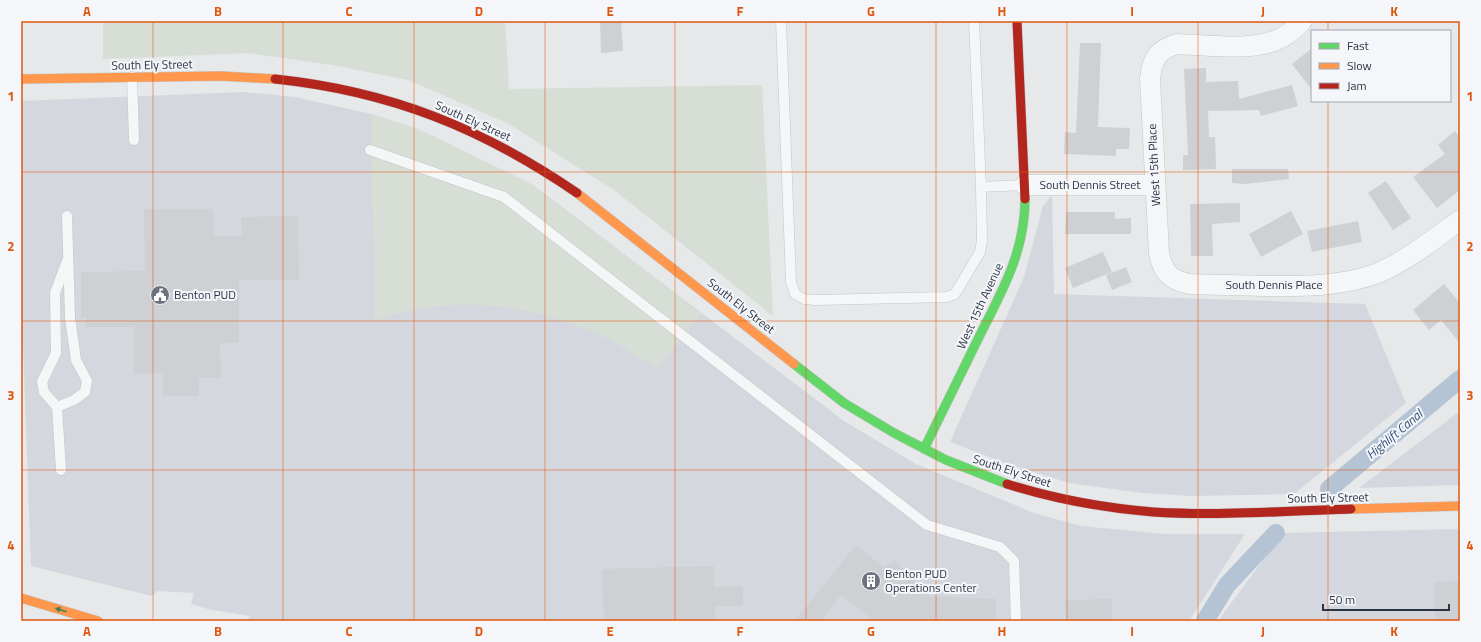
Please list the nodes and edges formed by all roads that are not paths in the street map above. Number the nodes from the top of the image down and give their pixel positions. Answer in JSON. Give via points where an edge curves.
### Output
{"nodes":[{"id":1,"x":781,"y":21,"type":"edge"},
{"id":2,"x":974,"y":21,"type":"edge"},
{"id":3,"x":1017,"y":21,"type":"edge"},
{"id":4,"x":1302,"y":21,"type":"edge"},
{"id":5,"x":132,"y":77,"type":"junction"},
{"id":6,"x":21,"y":79,"type":"edge"},
{"id":7,"x":134,"y":140,"type":"dead end"},
{"id":8,"x":370,"y":150,"type":"dead end"},
{"id":9,"x":1025,"y":185,"type":"junction"},
{"id":10,"x":1155,"y":185,"type":"junction"},
{"id":11,"x":981,"y":187,"type":"junction"},
{"id":12,"x":67,"y":216,"type":"dead end"},
{"id":13,"x":1460,"y":220,"type":"edge"},
{"id":14,"x":69,"y":256,"type":"junction"},
{"id":15,"x":1169,"y":276,"type":"joint"},
{"id":16,"x":57,"y":407,"type":"junction"},
{"id":17,"x":924,"y":449,"type":"junction"},
{"id":18,"x":61,"y":470,"type":"dead end"},
{"id":19,"x":1460,"y":506,"type":"edge"},
{"id":20,"x":21,"y":598,"type":"edge"},
{"id":21,"x":98,"y":621,"type":"edge"},
{"id":22,"x":1016,"y":621,"type":"edge"}],
"edges":[{"from":1,"to":11,"type":"lane","via":[[791,282],[795,294],[804,299],[816,300],[947,298],[955,294],[980,252]]},
{"from":2,"to":11,"type":"lane"},
{"from":3,"to":9,"type":"main road","name":"West 15th Avenue"},
{"from":4,"to":10,"type":"street","name":"West 15th Place","via":[[1293,30],[1265,44],[1177,44],[1159,52],[1151,67],[1150,80]]},
{"from":5,"to":6,"type":"main road","name":"South Ely Street"},
{"from":5,"to":7,"type":"lane"},
{"from":5,"to":17,"type":"main road","name":"South Ely Street","via":[[242,76],[290,80],[334,88],[399,103],[452,123],[501,146],[580,195],[844,403]]},
{"from":8,"to":22,"type":"lane","via":[[504,197],[927,525],[1000,547],[1014,561]]},
{"from":9,"to":10,"type":"street","name":"South Dennis Street"},
{"from":9,"to":11,"type":"lane"},
{"from":9,"to":17,"type":"main road","name":"West 15th Avenue","via":[[1022,234],[1012,270]]},
{"from":10,"to":15,"type":"street","name":"West 15th Place","via":[[1159,253]]},
{"from":12,"to":14,"type":"lane"},
{"from":13,"to":15,"type":"street","name":"South Dennis Place","via":[[1414,254],[1361,279],[1303,286],[1190,284],[1179,282]]},
{"from":14,"to":16,"type":"lane","via":[[55,293],[56,353],[42,382],[44,392]]},
{"from":14,"to":16,"type":"lane","via":[[70,310],[76,360],[87,381],[85,392]]},
{"from":16,"to":18,"type":"lane"},
{"from":17,"to":19,"type":"main road","name":"South Ely Street","via":[[973,472],[1018,488],[1056,498],[1140,511],[1188,513]]},
{"from":21,"to":20,"type":"main road","one_way":true}]}
